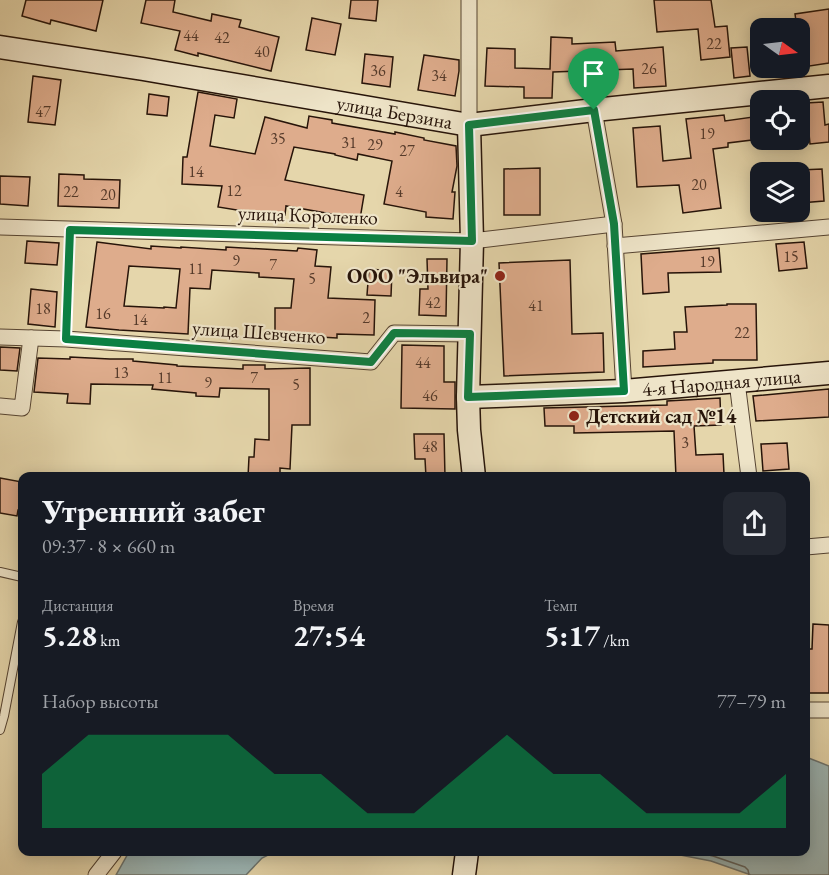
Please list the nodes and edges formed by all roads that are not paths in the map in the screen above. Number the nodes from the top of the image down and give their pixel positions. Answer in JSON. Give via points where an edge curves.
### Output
{"nodes":[{"id":1,"x":469,"y":0,"type":"edge"},
{"id":2,"x":0,"y":47,"type":"edge"},
{"id":3,"x":829,"y":86,"type":"edge"},
{"id":4,"x":594,"y":110,"type":"junction"},
{"id":5,"x":469,"y":125,"type":"junction"},
{"id":6,"x":614,"y":224,"type":"junction"},
{"id":7,"x":0,"y":227,"type":"edge"},
{"id":8,"x":829,"y":227,"type":"edge"},
{"id":9,"x":70,"y":230,"type":"junction"},
{"id":10,"x":472,"y":241,"type":"junction"},
{"id":11,"x":615,"y":246,"type":"junction"},
{"id":12,"x":470,"y":334,"type":"junction"},
{"id":13,"x":0,"y":338,"type":"edge"},
{"id":14,"x":31,"y":338,"type":"junction"},
{"id":15,"x":66,"y":339,"type":"junction"},
{"id":16,"x":829,"y":373,"type":"edge"},
{"id":17,"x":737,"y":382,"type":"junction"},
{"id":18,"x":624,"y":391,"type":"junction"},
{"id":19,"x":468,"y":397,"type":"junction"},
{"id":20,"x":0,"y":406,"type":"edge"},
{"id":21,"x":473,"y":472,"type":"edge"},
{"id":22,"x":748,"y":472,"type":"edge"},
{"id":23,"x":829,"y":545,"type":"edge"},
{"id":24,"x":810,"y":547,"type":"edge"},
{"id":25,"x":0,"y":572,"type":"edge"},
{"id":26,"x":18,"y":576,"type":"edge"},
{"id":27,"x":18,"y":641,"type":"edge"},
{"id":28,"x":810,"y":710,"type":"edge"},
{"id":29,"x":829,"y":710,"type":"edge"},
{"id":30,"x":2,"y":715,"type":"edge"},
{"id":31,"x":0,"y":730,"type":"edge"},
{"id":32,"x":111,"y":856,"type":"edge"},
{"id":33,"x":96,"y":875,"type":"edge"}],
"edges":[{"from":1,"to":5,"type":"street"},
{"from":2,"to":5,"type":"main road","name":"улица Берзина"},
{"from":3,"to":4,"type":"main road","name":"улица Берзина"},
{"from":4,"to":5,"type":"main road","name":"улица Берзина"},
{"from":4,"to":6,"type":"street"},
{"from":5,"to":10,"type":"main road"},
{"from":6,"to":10,"type":"street","name":"улица Короленко"},
{"from":6,"to":11,"type":"street"},
{"from":7,"to":9,"type":"street","name":"улица Короленко"},
{"from":8,"to":11,"type":"street"},
{"from":9,"to":10,"type":"street","name":"улица Короленко"},
{"from":9,"to":15,"type":"lane"},
{"from":10,"to":12,"type":"main road"},
{"from":11,"to":18,"type":"street"},
{"from":12,"to":15,"type":"street","name":"улица Шевченко","via":[[394,333],[371,362]]},
{"from":12,"to":19,"type":"main road"},
{"from":13,"to":14,"type":"street","name":"улица Шевченко"},
{"from":14,"to":15,"type":"street","name":"улица Шевченко"},
{"from":14,"to":20,"type":"street","via":[[22,408]]},
{"from":16,"to":17,"type":"main road","name":"4-я Народная улица"},
{"from":17,"to":18,"type":"main road","name":"4-я Народная улица"},
{"from":17,"to":22,"type":"street"},
{"from":18,"to":19,"type":"main road","name":"4-я Народная улица"},
{"from":19,"to":21,"type":"main road"},
{"from":23,"to":24,"type":"street"},
{"from":25,"to":26,"type":"lane"},
{"from":27,"to":30,"type":"lane"},
{"from":28,"to":29,"type":"street"},
{"from":30,"to":31,"type":"lane"},
{"from":32,"to":33,"type":"street"}]}
